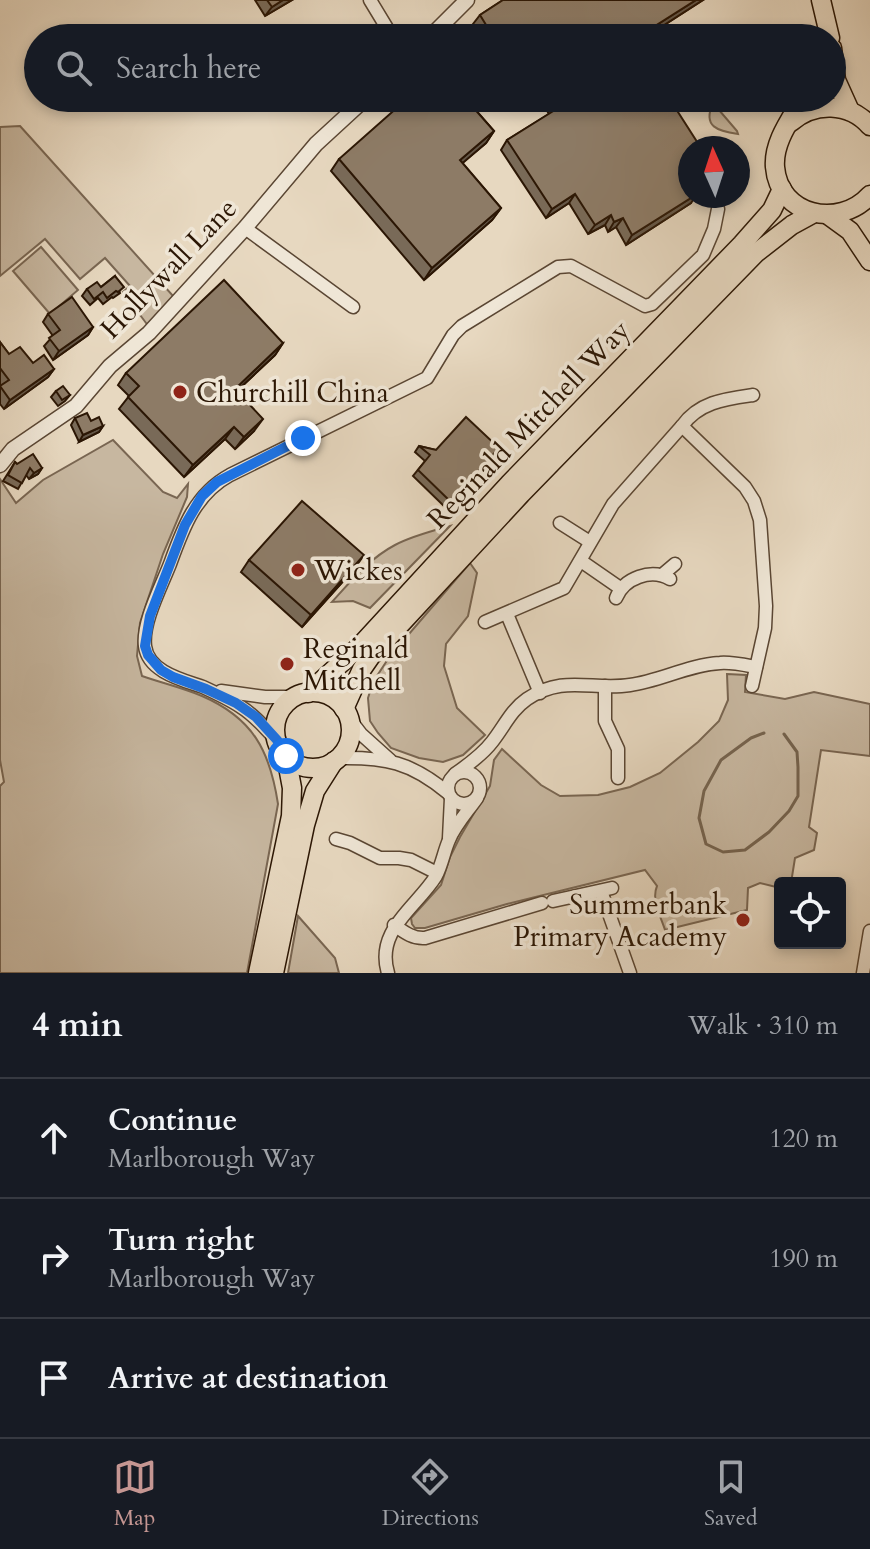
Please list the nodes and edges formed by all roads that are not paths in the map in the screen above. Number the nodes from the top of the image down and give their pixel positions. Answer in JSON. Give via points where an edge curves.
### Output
{"nodes":[{"id":1,"x":370,"y":0,"type":"edge"},
{"id":2,"x":467,"y":0,"type":"edge"},
{"id":3,"x":822,"y":3,"type":"edge"},
{"id":4,"x":385,"y":24,"type":"edge"},
{"id":5,"x":443,"y":24,"type":"edge"},
{"id":6,"x":821,"y":24,"type":"edge"},
{"id":7,"x":827,"y":24,"type":"edge"},
{"id":8,"x":846,"y":102,"type":"edge"},
{"id":9,"x":846,"y":110,"type":"edge"},
{"id":10,"x":850,"y":111,"type":"junction"},
{"id":11,"x":351,"y":112,"type":"edge"},
{"id":12,"x":796,"y":112,"type":"edge"},
{"id":13,"x":807,"y":112,"type":"edge"},
{"id":14,"x":869,"y":124,"type":"edge"},
{"id":15,"x":789,"y":125,"type":"junction"},
{"id":16,"x":782,"y":189,"type":"junction"},
{"id":17,"x":870,"y":195,"type":"edge"},
{"id":18,"x":718,"y":209,"type":"dead end"},
{"id":19,"x":821,"y":214,"type":"junction"},
{"id":20,"x":245,"y":228,"type":"junction"},
{"id":21,"x":870,"y":261,"type":"edge"},
{"id":22,"x":353,"y":307,"type":"dead end"},
{"id":23,"x":753,"y":395,"type":"dead end"},
{"id":24,"x":682,"y":426,"type":"junction"},
{"id":25,"x":0,"y":465,"type":"edge"},
{"id":26,"x":560,"y":523,"type":"dead end"},
{"id":27,"x":590,"y":542,"type":"junction"},
{"id":28,"x":581,"y":561,"type":"junction"},
{"id":29,"x":675,"y":564,"type":"dead end"},
{"id":30,"x":507,"y":614,"type":"junction"},
{"id":31,"x":485,"y":622,"type":"dead end"},
{"id":32,"x":756,"y":667,"type":"junction"},
{"id":33,"x":605,"y":686,"type":"junction"},
{"id":34,"x":752,"y":686,"type":"dead end"},
{"id":35,"x":206,"y":689,"type":"junction"},
{"id":36,"x":540,"y":693,"type":"junction"},
{"id":37,"x":302,"y":695,"type":"junction"},
{"id":38,"x":346,"y":713,"type":"junction"},
{"id":39,"x":492,"y":742,"type":"junction"},
{"id":40,"x":281,"y":748,"type":"junction"},
{"id":41,"x":336,"y":760,"type":"junction"},
{"id":42,"x":391,"y":761,"type":"junction"},
{"id":43,"x":415,"y":771,"type":"junction"},
{"id":44,"x":453,"y":776,"type":"junction"},
{"id":45,"x":618,"y":778,"type":"dead end"},
{"id":46,"x":479,"y":782,"type":"junction"},
{"id":47,"x":450,"y":796,"type":"junction"},
{"id":48,"x":477,"y":798,"type":"junction"},
{"id":49,"x":336,"y":838,"type":"dead end"},
{"id":50,"x":449,"y":838,"type":"junction"},
{"id":51,"x":437,"y":873,"type":"junction"},
{"id":52,"x":394,"y":925,"type":"junction"},
{"id":53,"x":870,"y":931,"type":"edge"},
{"id":54,"x":869,"y":946,"type":"edge"},
{"id":55,"x":258,"y":973,"type":"edge"},
{"id":56,"x":274,"y":973,"type":"edge"},
{"id":57,"x":388,"y":973,"type":"edge"},
{"id":58,"x":630,"y":973,"type":"edge"},
{"id":59,"x":863,"y":973,"type":"edge"}],
"edges":[{"from":1,"to":4,"type":"street"},
{"from":2,"to":5,"type":"street"},
{"from":3,"to":6,"type":"main road"},
{"from":3,"to":7,"type":"main road"},
{"from":8,"to":10,"type":"main road"},
{"from":9,"to":10,"type":"main road"},
{"from":10,"to":14,"type":"main road"},
{"from":11,"to":20,"type":"street","name":"Hollywall Lane","via":[[316,144]]},
{"from":12,"to":15,"type":"main road"},
{"from":13,"to":15,"type":"main road"},
{"from":15,"to":16,"type":"main road","via":[[776,147]]},
{"from":16,"to":19,"type":"main road","via":[[797,205]]},
{"from":16,"to":37,"type":"main road","name":"Reginald Mitchell Way","via":[[772,210],[741,245],[359,647]]},
{"from":17,"to":19,"type":"main road","name":"Reginald Mitchell Way","via":[[852,210]]},
{"from":18,"to":35,"type":"street","via":[[703,255],[652,304],[645,306],[571,266],[558,267],[462,326],[427,378],[217,482],[202,496],[185,525],[150,616],[145,646],[161,670]]},
{"from":19,"to":21,"type":"main road","via":[[850,231]]},
{"from":19,"to":38,"type":"main road","name":"Reginald Mitchell Way","via":[[792,225],[756,253],[521,494],[371,656]]},
{"from":20,"to":22,"type":"street"},
{"from":20,"to":25,"type":"street","name":"Hollywall Lane","via":[[76,406],[13,449]]},
{"from":23,"to":24,"type":"street","via":[[704,407]]},
{"from":24,"to":27,"type":"street","via":[[613,504]]},
{"from":24,"to":32,"type":"street","via":[[745,487],[760,520],[766,606]]},
{"from":26,"to":27,"type":"street"},
{"from":27,"to":28,"type":"street"},
{"from":28,"to":29,"type":"street","via":[[618,593],[633,577],[666,577]]},
{"from":28,"to":30,"type":"street","via":[[564,588]]},
{"from":30,"to":31,"type":"street"},
{"from":30,"to":36,"type":"street"},
{"from":32,"to":33,"type":"street","via":[[723,662],[649,682]]},
{"from":32,"to":34,"type":"street"},
{"from":33,"to":36,"type":"street","via":[[563,685]]},
{"from":33,"to":45,"type":"street","via":[[605,721],[618,749]]},
{"from":35,"to":37,"type":"street","via":[[265,697]]},
{"from":35,"to":40,"type":"street","via":[[256,717]]},
{"from":36,"to":39,"type":"street","via":[[516,709]]},
{"from":37,"to":38,"type":"main road","via":[[329,696]]},
{"from":37,"to":40,"type":"main road","via":[[279,714]]},
{"from":38,"to":41,"type":"main road","via":[[350,736]]},
{"from":38,"to":42,"type":"street"},
{"from":39,"to":44,"type":"street"},
{"from":39,"to":46,"type":"street"},
{"from":40,"to":41,"type":"main road","via":[[298,765],[312,768]]},
{"from":40,"to":55,"type":"main road","via":[[292,788],[291,816]]},
{"from":41,"to":42,"type":"street"},
{"from":41,"to":56,"type":"main road","via":[[315,791],[305,825]]},
{"from":42,"to":43,"type":"street"},
{"from":43,"to":44,"type":"street"},
{"from":43,"to":47,"type":"street"},
{"from":44,"to":46,"type":"street","via":[[471,773]]},
{"from":44,"to":47,"type":"street","via":[[447,786]]},
{"from":46,"to":48,"type":"street"},
{"from":47,"to":48,"type":"street","via":[[466,804]]},
{"from":47,"to":50,"type":"street"},
{"from":48,"to":50,"type":"street"},
{"from":49,"to":51,"type":"street","via":[[380,858],[411,860]]},
{"from":50,"to":51,"type":"street"},
{"from":51,"to":52,"type":"street"},
{"from":52,"to":57,"type":"street","via":[[387,943]]},
{"from":52,"to":58,"type":"street","via":[[425,938],[607,890]]},
{"from":53,"to":54,"type":"street"},
{"from":54,"to":59,"type":"street"}]}
